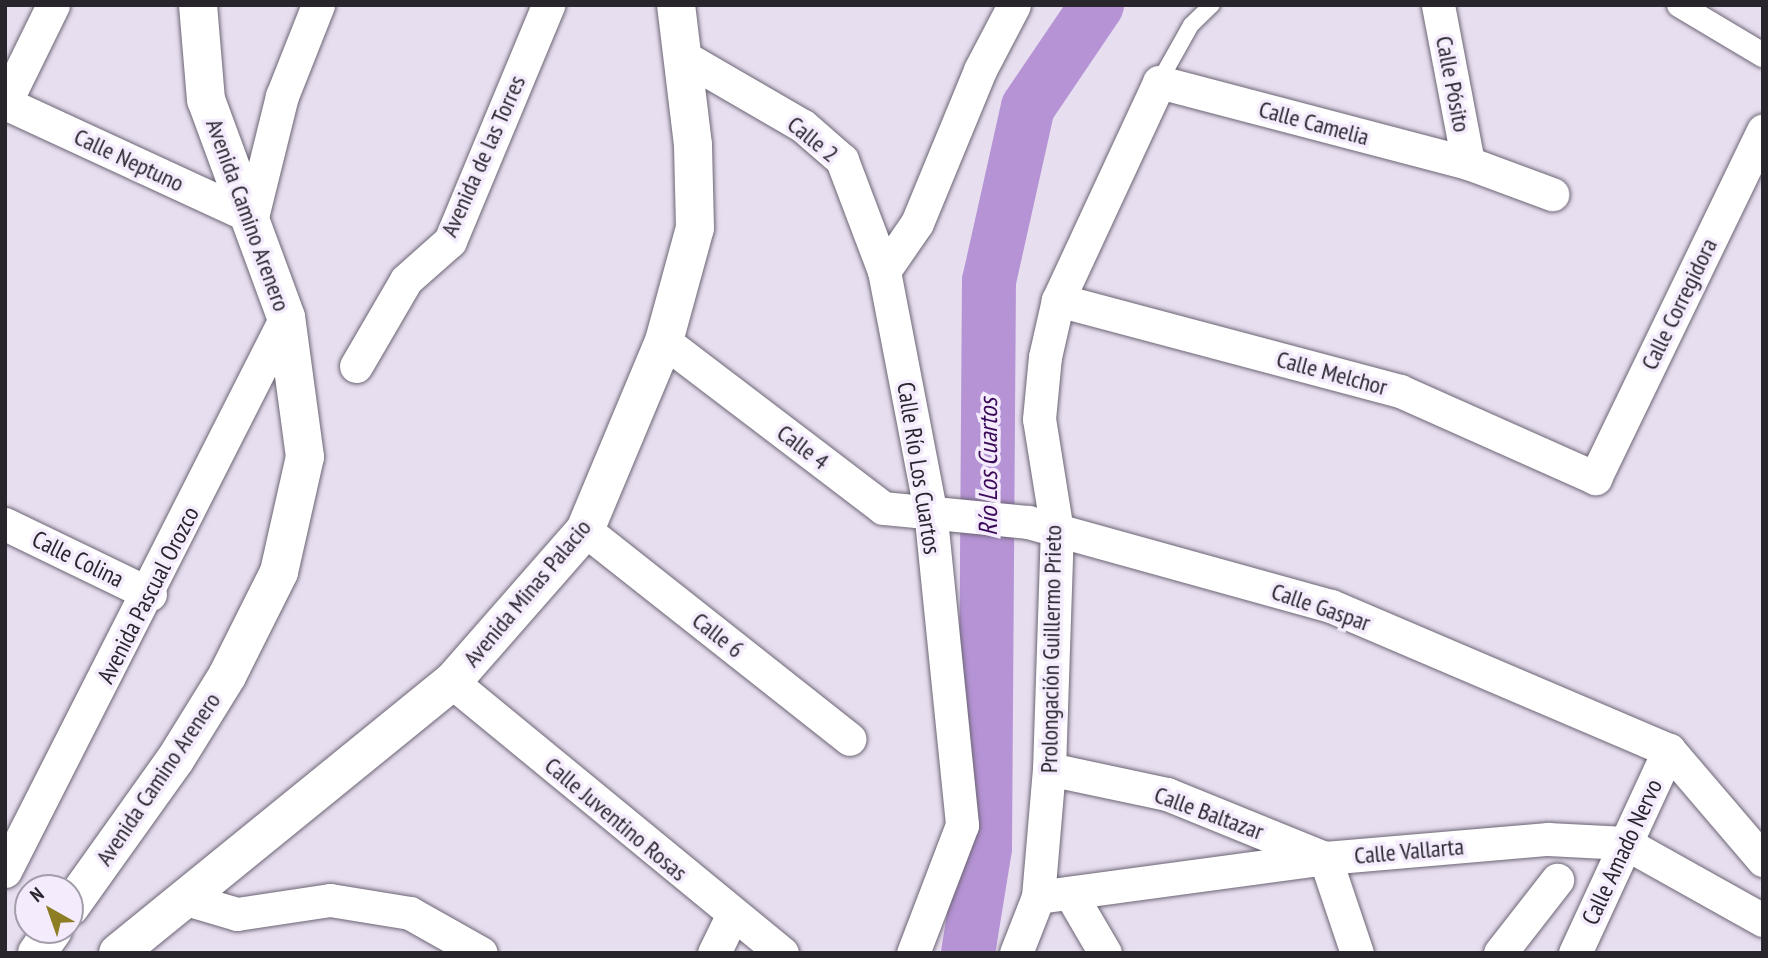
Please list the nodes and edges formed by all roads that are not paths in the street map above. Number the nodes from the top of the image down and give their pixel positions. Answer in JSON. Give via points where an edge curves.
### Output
{"nodes":[{"id":1,"x":53,"y":5,"type":"edge"},
{"id":2,"x":198,"y":5,"type":"edge"},
{"id":3,"x":318,"y":5,"type":"edge"},
{"id":4,"x":548,"y":5,"type":"edge"},
{"id":5,"x":676,"y":5,"type":"edge"},
{"id":6,"x":1014,"y":5,"type":"edge"},
{"id":7,"x":1212,"y":5,"type":"edge"},
{"id":8,"x":1438,"y":5,"type":"edge"},
{"id":9,"x":1679,"y":5,"type":"edge"},
{"id":10,"x":1763,"y":55,"type":"edge"},
{"id":11,"x":684,"y":57,"type":"junction"},
{"id":12,"x":1159,"y":82,"type":"junction"},
{"id":13,"x":5,"y":103,"type":"edge"},
{"id":14,"x":1763,"y":131,"type":"edge"},
{"id":15,"x":1468,"y":163,"type":"junction"},
{"id":16,"x":1552,"y":194,"type":"dead end"},
{"id":17,"x":252,"y":217,"type":"junction"},
{"id":18,"x":884,"y":271,"type":"junction"},
{"id":19,"x":1058,"y":300,"type":"junction"},
{"id":20,"x":286,"y":317,"type":"junction"},
{"id":21,"x":664,"y":341,"type":"junction"},
{"id":22,"x":356,"y":366,"type":"dead end"},
{"id":23,"x":1595,"y":478,"type":"joint"},
{"id":24,"x":944,"y":511,"type":"junction"},
{"id":25,"x":5,"y":524,"type":"edge"},
{"id":26,"x":1042,"y":526,"type":"junction"},
{"id":27,"x":585,"y":530,"type":"junction"},
{"id":28,"x":150,"y":594,"type":"junction"},
{"id":29,"x":452,"y":682,"type":"junction"},
{"id":30,"x":850,"y":739,"type":"dead end"},
{"id":31,"x":1670,"y":750,"type":"junction"},
{"id":32,"x":1049,"y":769,"type":"junction"},
{"id":33,"x":1625,"y":843,"type":"junction"},
{"id":34,"x":1325,"y":858,"type":"junction"},
{"id":35,"x":1763,"y":860,"type":"edge"},
{"id":36,"x":5,"y":871,"type":"edge"},
{"id":37,"x":1557,"y":880,"type":"dead end"},
{"id":38,"x":84,"y":887,"type":"edge"},
{"id":39,"x":1070,"y":893,"type":"junction"},
{"id":40,"x":1038,"y":897,"type":"junction"},
{"id":41,"x":186,"y":899,"type":"junction"},
{"id":42,"x":732,"y":916,"type":"junction"},
{"id":43,"x":1763,"y":920,"type":"edge"},
{"id":44,"x":118,"y":953,"type":"edge"},
{"id":45,"x":481,"y":953,"type":"edge"},
{"id":46,"x":714,"y":953,"type":"edge"},
{"id":47,"x":782,"y":953,"type":"edge"},
{"id":48,"x":913,"y":953,"type":"edge"},
{"id":49,"x":1016,"y":953,"type":"edge"},
{"id":50,"x":1105,"y":953,"type":"edge"},
{"id":51,"x":1357,"y":953,"type":"edge"},
{"id":52,"x":1500,"y":953,"type":"edge"},
{"id":53,"x":1575,"y":953,"type":"edge"}],
"edges":[{"from":1,"to":13,"type":"street"},
{"from":2,"to":17,"type":"main road","name":"Avenida Camino Arenero","via":[[206,100]]},
{"from":3,"to":17,"type":"street","via":[[282,96]]},
{"from":4,"to":22,"type":"street","name":"Avenida de las Torres","via":[[450,241],[406,280]]},
{"from":5,"to":11,"type":"main road","name":"Avenida Minas Palacio"},
{"from":6,"to":18,"type":"street","via":[[980,70],[917,223]]},
{"from":7,"to":12,"type":"lane","name":"Prolongación Guillermo Prieto","via":[[1192,25]]},
{"from":8,"to":15,"type":"street","name":"Calle Pósito"},
{"from":9,"to":10,"type":"street"},
{"from":11,"to":18,"type":"street","name":"Calle 2","via":[[803,126],[842,160]]},
{"from":11,"to":21,"type":"main road","name":"Avenida Minas Palacio","via":[[695,228]]},
{"from":12,"to":15,"type":"street","name":"Calle Camelia"},
{"from":12,"to":19,"type":"street","name":"Prolongación Guillermo Prieto"},
{"from":13,"to":17,"type":"street","name":"Calle Neptuno"},
{"from":14,"to":23,"type":"street","name":"Calle Corregidora"},
{"from":15,"to":16,"type":"street","name":"Calle Camelia"},
{"from":17,"to":20,"type":"main road","name":"Avenida Camino Arenero"},
{"from":18,"to":24,"type":"street","name":"Calle Río Los Cuartos"},
{"from":19,"to":23,"type":"street","name":"Calle Melchor","via":[[1400,391]]},
{"from":19,"to":26,"type":"street","name":"Prolongación Guillermo Prieto","via":[[1045,357],[1040,419]]},
{"from":20,"to":28,"type":"street","name":"Avenida Pascual Orozco"},
{"from":20,"to":38,"type":"main road","name":"Avenida Camino Arenero","via":[[305,457],[279,572],[227,676],[175,760]]},
{"from":21,"to":24,"type":"street","name":"Calle 4","via":[[883,508]]},
{"from":21,"to":27,"type":"main road","name":"Avenida Minas Palacio"},
{"from":24,"to":26,"type":"street","name":"Calle Gaspar"},
{"from":24,"to":48,"type":"street","name":"Calle Río Los Cuartos","via":[[962,825]]},
{"from":25,"to":28,"type":"street","name":"Calle Colina"},
{"from":26,"to":31,"type":"street","name":"Calle Gaspar","via":[[1331,606]]},
{"from":26,"to":32,"type":"street","name":"Prolongación Guillermo Prieto"},
{"from":27,"to":29,"type":"main road","name":"Avenida Minas Palacio"},
{"from":27,"to":30,"type":"street","name":"Calle 6"},
{"from":28,"to":36,"type":"street","name":"Avenida Pascual Orozco"},
{"from":29,"to":41,"type":"main road","name":"Avenida Minas Palacio"},
{"from":29,"to":42,"type":"street","name":"Calle Juventino Rosas"},
{"from":31,"to":33,"type":"street","name":"Calle Amado Nervo"},
{"from":31,"to":35,"type":"street"},
{"from":32,"to":34,"type":"street","name":"Calle Baltazar","via":[[1167,794]]},
{"from":32,"to":40,"type":"street","name":"Prolongación Guillermo Prieto"},
{"from":33,"to":34,"type":"street","name":"Calle Vallarta","via":[[1548,839]]},
{"from":33,"to":43,"type":"street","name":"Calle Vallarta"},
{"from":33,"to":53,"type":"street","name":"Calle Amado Nervo"},
{"from":34,"to":39,"type":"street","name":"Calle Vallarta"},
{"from":34,"to":51,"type":"street"},
{"from":37,"to":52,"type":"street","name":"Calle Amado Nervo"},
{"from":39,"to":40,"type":"street","name":"Calle Vallarta"},
{"from":39,"to":50,"type":"street"},
{"from":40,"to":49,"type":"street","name":"Prolongación Guillermo Prieto"},
{"from":41,"to":44,"type":"main road","name":"Avenida Minas Palacio"},
{"from":41,"to":45,"type":"street","via":[[237,914],[330,900],[410,913]]},
{"from":42,"to":46,"type":"street"},
{"from":42,"to":47,"type":"street","name":"Calle Juventino Rosas"}]}
